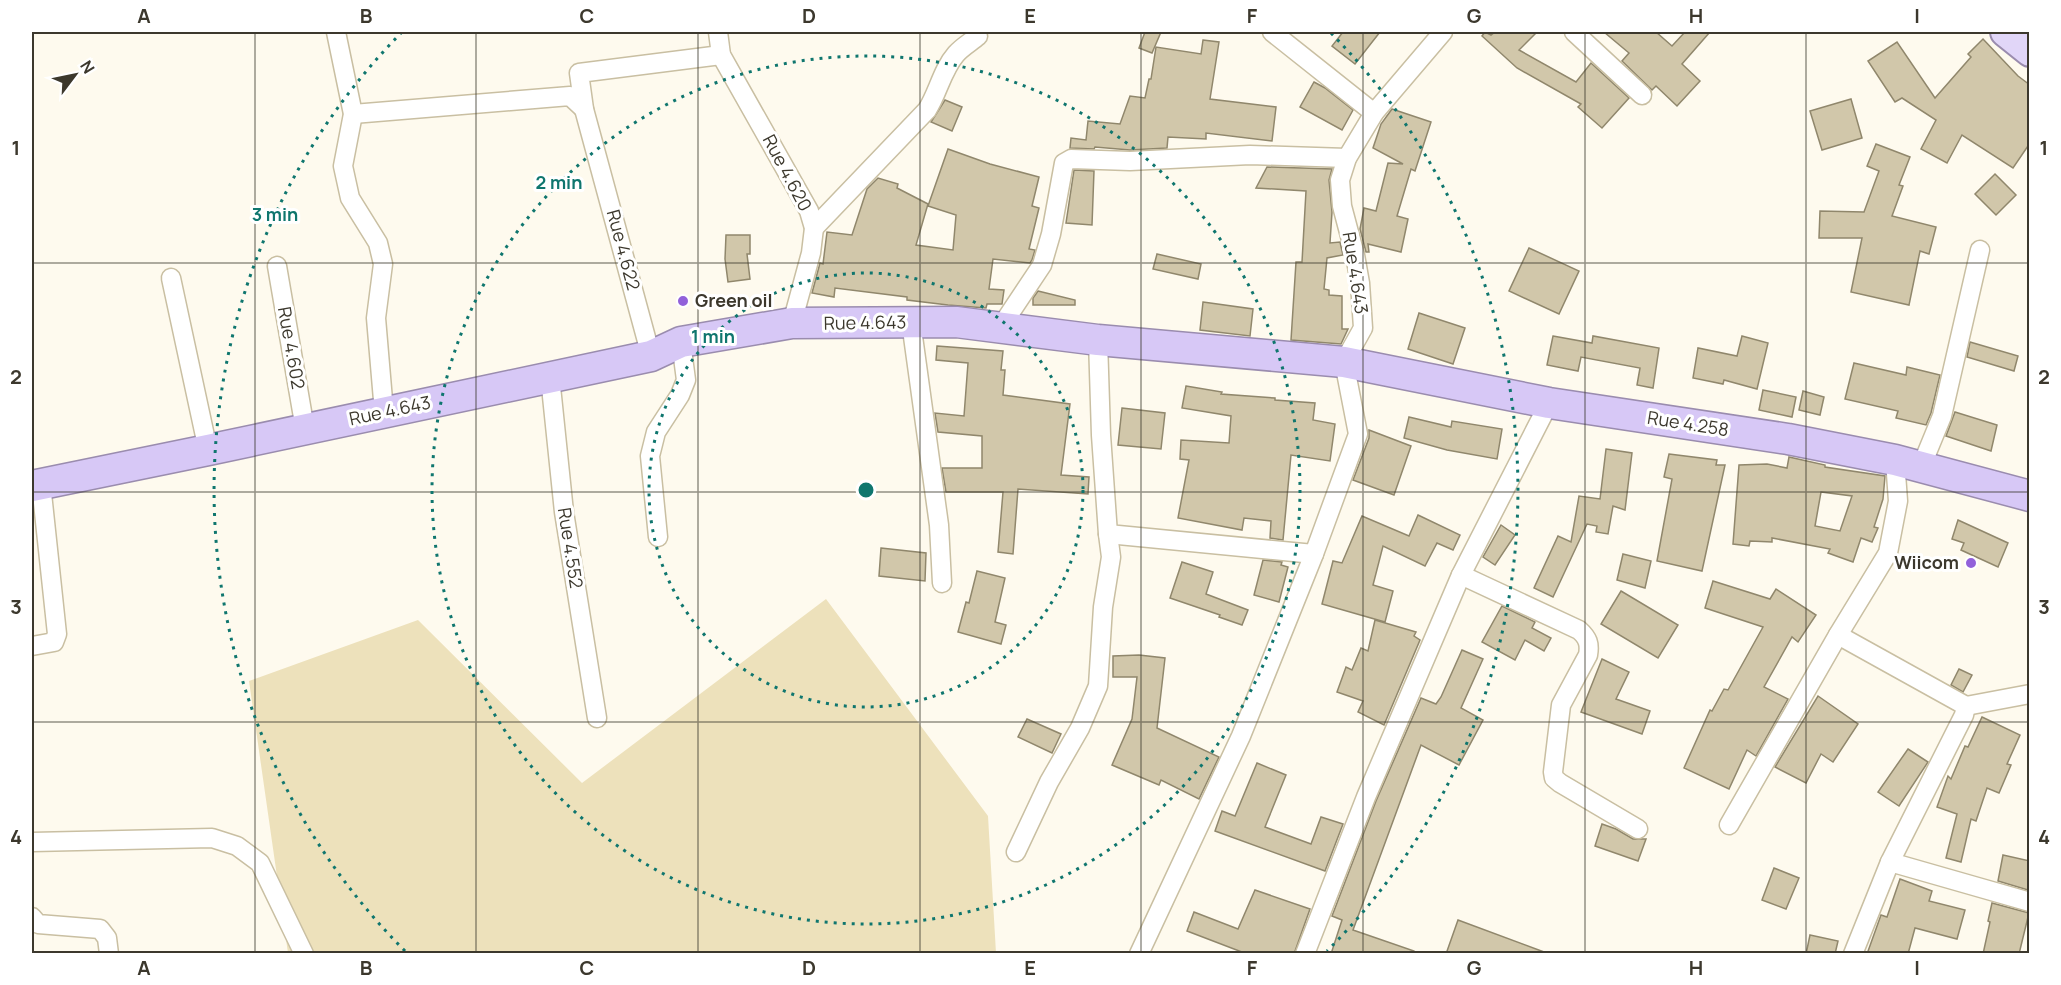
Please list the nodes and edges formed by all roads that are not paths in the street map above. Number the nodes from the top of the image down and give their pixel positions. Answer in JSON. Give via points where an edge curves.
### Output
{"nodes":[{"id":1,"x":336,"y":32,"type":"edge"},
{"id":2,"x":718,"y":32,"type":"edge"},
{"id":3,"x":1272,"y":32,"type":"edge"},
{"id":4,"x":1443,"y":32,"type":"edge"},
{"id":5,"x":1574,"y":32,"type":"edge"},
{"id":6,"x":2006,"y":32,"type":"edge"},
{"id":7,"x":978,"y":36,"type":"dead end"},
{"id":8,"x":2030,"y":52,"type":"edge"},
{"id":9,"x":721,"y":55,"type":"junction"},
{"id":10,"x":1642,"y":95,"type":"dead end"},
{"id":11,"x":584,"y":109,"type":"junction"},
{"id":12,"x":1374,"y":113,"type":"junction"},
{"id":13,"x":352,"y":114,"type":"junction"},
{"id":14,"x":1347,"y":158,"type":"junction"},
{"id":15,"x":814,"y":228,"type":"junction"},
{"id":16,"x":1980,"y":250,"type":"dead end"},
{"id":17,"x":277,"y":266,"type":"dead end"},
{"id":18,"x":171,"y":278,"type":"dead end"},
{"id":19,"x":911,"y":322,"type":"junction"},
{"id":20,"x":792,"y":324,"type":"junction"},
{"id":21,"x":1000,"y":328,"type":"junction"},
{"id":22,"x":1098,"y":340,"type":"junction"},
{"id":23,"x":681,"y":342,"type":"junction"},
{"id":24,"x":651,"y":356,"type":"junction"},
{"id":25,"x":1344,"y":362,"type":"junction"},
{"id":26,"x":550,"y":377,"type":"junction"},
{"id":27,"x":1549,"y":402,"type":"junction"},
{"id":28,"x":384,"y":412,"type":"junction"},
{"id":29,"x":305,"y":429,"type":"junction"},
{"id":30,"x":208,"y":450,"type":"junction"},
{"id":31,"x":1908,"y":464,"type":"junction"},
{"id":32,"x":36,"y":485,"type":"edge"},
{"id":33,"x":2030,"y":496,"type":"edge"},
{"id":34,"x":1108,"y":534,"type":"junction"},
{"id":35,"x":658,"y":537,"type":"dead end"},
{"id":36,"x":1314,"y":554,"type":"junction"},
{"id":37,"x":1461,"y":575,"type":"junction"},
{"id":38,"x":942,"y":583,"type":"dead end"},
{"id":39,"x":1838,"y":635,"type":"junction"},
{"id":40,"x":32,"y":646,"type":"edge"},
{"id":41,"x":2030,"y":694,"type":"edge"},
{"id":42,"x":1966,"y":706,"type":"junction"},
{"id":43,"x":597,"y":718,"type":"dead end"},
{"id":44,"x":1729,"y":825,"type":"dead end"},
{"id":45,"x":1638,"y":829,"type":"dead end"},
{"id":46,"x":32,"y":842,"type":"edge"},
{"id":47,"x":1016,"y":852,"type":"dead end"},
{"id":48,"x":1890,"y":862,"type":"junction"},
{"id":49,"x":2030,"y":902,"type":"edge"},
{"id":50,"x":32,"y":917,"type":"edge"},
{"id":51,"x":109,"y":954,"type":"edge"},
{"id":52,"x":304,"y":954,"type":"edge"},
{"id":53,"x":1139,"y":954,"type":"edge"},
{"id":54,"x":1305,"y":954,"type":"edge"},
{"id":55,"x":1853,"y":954,"type":"edge"}],
"edges":[{"from":1,"to":13,"type":"street"},
{"from":2,"to":9,"type":"street","name":"Rue 4.620"},
{"from":3,"to":12,"type":"street"},
{"from":4,"to":12,"type":"street","name":"Rue 4.643"},
{"from":5,"to":10,"type":"street"},
{"from":6,"to":8,"type":"main road"},
{"from":7,"to":15,"type":"street","via":[[956,54],[927,110]]},
{"from":9,"to":11,"type":"street","name":"Rue 4.622","via":[[579,73]]},
{"from":9,"to":15,"type":"street","name":"Rue 4.620","via":[[809,211]]},
{"from":11,"to":13,"type":"street","via":[[570,96]]},
{"from":11,"to":24,"type":"street","name":"Rue 4.622"},
{"from":12,"to":14,"type":"street","name":"Rue 4.643"},
{"from":13,"to":28,"type":"street","via":[[343,166],[350,198],[378,243],[383,264],[376,318]]},
{"from":14,"to":21,"type":"street","via":[[1250,155],[1130,161],[1071,159],[1064,163],[1042,265]]},
{"from":14,"to":25,"type":"street","name":"Rue 4.643","via":[[1340,180],[1342,206],[1360,283],[1363,328]]},
{"from":15,"to":20,"type":"street","name":"Rue 4.620"},
{"from":16,"to":31,"type":"street","via":[[1942,416]]},
{"from":17,"to":29,"type":"street","name":"Rue 4.602"},
{"from":18,"to":30,"type":"street"},
{"from":19,"to":20,"type":"highway","name":"Rue 4.643"},
{"from":19,"to":21,"type":"highway","name":"Rue 4.643","via":[[956,322]]},
{"from":19,"to":38,"type":"street","via":[[939,525]]},
{"from":20,"to":23,"type":"highway","name":"Rue 4.643"},
{"from":21,"to":22,"type":"highway","name":"Rue 4.643"},
{"from":22,"to":25,"type":"highway","name":"Rue 4.643"},
{"from":22,"to":34,"type":"street"},
{"from":23,"to":24,"type":"highway","name":"Rue 4.643"},
{"from":23,"to":35,"type":"street","via":[[686,380],[656,432],[650,456]]},
{"from":24,"to":26,"type":"highway","name":"Rue 4.643"},
{"from":25,"to":27,"type":"highway","name":"Rue 4.258"},
{"from":25,"to":36,"type":"street","via":[[1358,434]]},
{"from":26,"to":28,"type":"highway","name":"Rue 4.643"},
{"from":26,"to":43,"type":"street","name":"Rue 4.552","via":[[564,512]]},
{"from":27,"to":31,"type":"highway","name":"Rue 4.258","via":[[1788,439]]},
{"from":27,"to":37,"type":"street"},
{"from":28,"to":29,"type":"highway","name":"Rue 4.643"},
{"from":29,"to":30,"type":"highway","name":"Rue 4.643"},
{"from":30,"to":32,"type":"highway","name":"Rue 4.643"},
{"from":31,"to":33,"type":"highway","name":"Rue 4.258"},
{"from":31,"to":39,"type":"street","via":[[1888,553]]},
{"from":32,"to":40,"type":"street","via":[[57,634],[54,642]]},
{"from":34,"to":36,"type":"street"},
{"from":34,"to":47,"type":"street","via":[[1111,557],[1098,686]]},
{"from":36,"to":53,"type":"street","via":[[1241,736]]},
{"from":37,"to":45,"type":"street","via":[[1586,636],[1588,655],[1560,705],[1554,778]]},
{"from":37,"to":54,"type":"street","via":[[1366,797]]},
{"from":39,"to":42,"type":"street"},
{"from":39,"to":44,"type":"street"},
{"from":41,"to":42,"type":"street"},
{"from":42,"to":48,"type":"street"},
{"from":46,"to":52,"type":"street","via":[[212,838],[237,846],[260,863]]},
{"from":48,"to":49,"type":"street"},
{"from":48,"to":55,"type":"street"},
{"from":50,"to":51,"type":"street","via":[[38,924],[100,929],[107,938]]}]}
